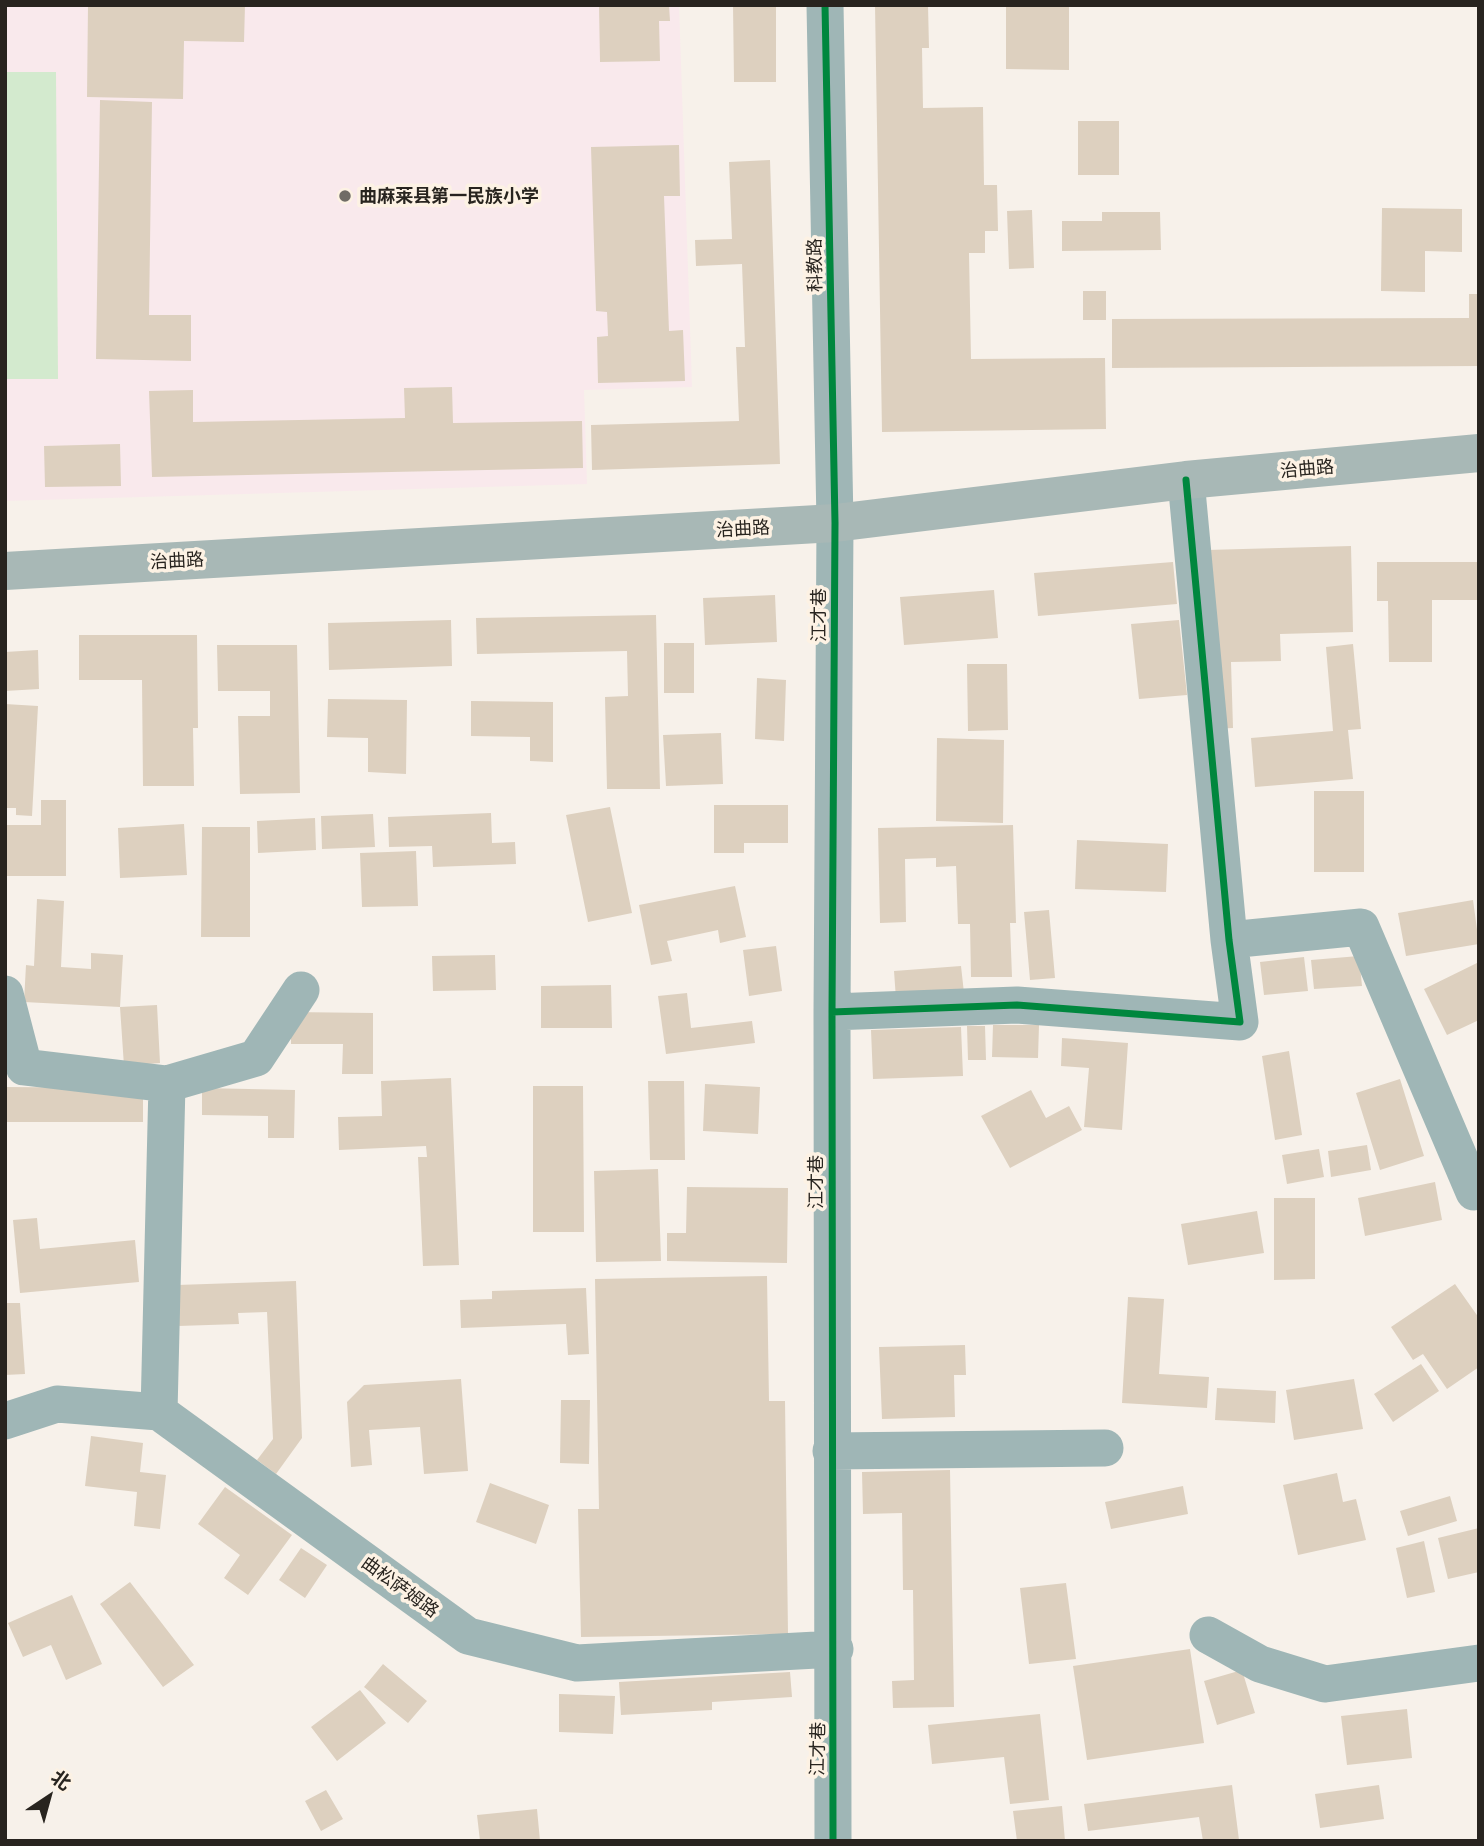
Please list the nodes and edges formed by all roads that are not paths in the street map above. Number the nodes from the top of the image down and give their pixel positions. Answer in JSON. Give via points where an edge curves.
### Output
{"nodes":[{"id":1,"x":825,"y":5,"type":"edge"},
{"id":2,"x":1479,"y":453,"type":"edge"},
{"id":3,"x":1186,"y":480,"type":"junction"},
{"id":4,"x":835,"y":523,"type":"junction"},
{"id":5,"x":5,"y":571,"type":"edge"},
{"id":6,"x":1229,"y":940,"type":"junction"},
{"id":7,"x":301,"y":990,"type":"dead end"},
{"id":8,"x":5,"y":994,"type":"edge"},
{"id":9,"x":832,"y":1012,"type":"junction"},
{"id":10,"x":167,"y":1084,"type":"junction"},
{"id":11,"x":1474,"y":1192,"type":"dead end"},
{"id":12,"x":159,"y":1412,"type":"junction"},
{"id":13,"x":5,"y":1421,"type":"edge"},
{"id":14,"x":1105,"y":1448,"type":"dead end"},
{"id":15,"x":831,"y":1451,"type":"junction"},
{"id":16,"x":1208,"y":1635,"type":"dead end"},
{"id":17,"x":835,"y":1649,"type":"junction"},
{"id":18,"x":1479,"y":1663,"type":"edge"},
{"id":19,"x":833,"y":1841,"type":"edge"}],
"edges":[{"from":1,"to":4,"type":"street","name":"科教路"},
{"from":2,"to":3,"type":"main road","name":"治曲路"},
{"from":3,"to":4,"type":"main road","name":"治曲路"},
{"from":3,"to":6,"type":"street"},
{"from":4,"to":5,"type":"main road","name":"治曲路"},
{"from":4,"to":9,"type":"street","name":"江才巷"},
{"from":6,"to":9,"type":"street","via":[[1240,1023],[1017,1004]]},
{"from":6,"to":11,"type":"street","via":[[1360,928]]},
{"from":7,"to":10,"type":"street","via":[[256,1058]]},
{"from":8,"to":10,"type":"street","via":[[23,1067]]},
{"from":9,"to":15,"type":"street","name":"江才巷"},
{"from":10,"to":12,"type":"street"},
{"from":12,"to":13,"type":"street","via":[[57,1404]]},
{"from":12,"to":17,"type":"street","name":"曲松萨姆路","via":[[468,1636],[577,1663]]},
{"from":14,"to":15,"type":"street"},
{"from":15,"to":17,"type":"street","name":"江才巷"},
{"from":16,"to":18,"type":"street","via":[[1260,1664],[1325,1684]]},
{"from":17,"to":19,"type":"street","name":"江才巷"}]}
